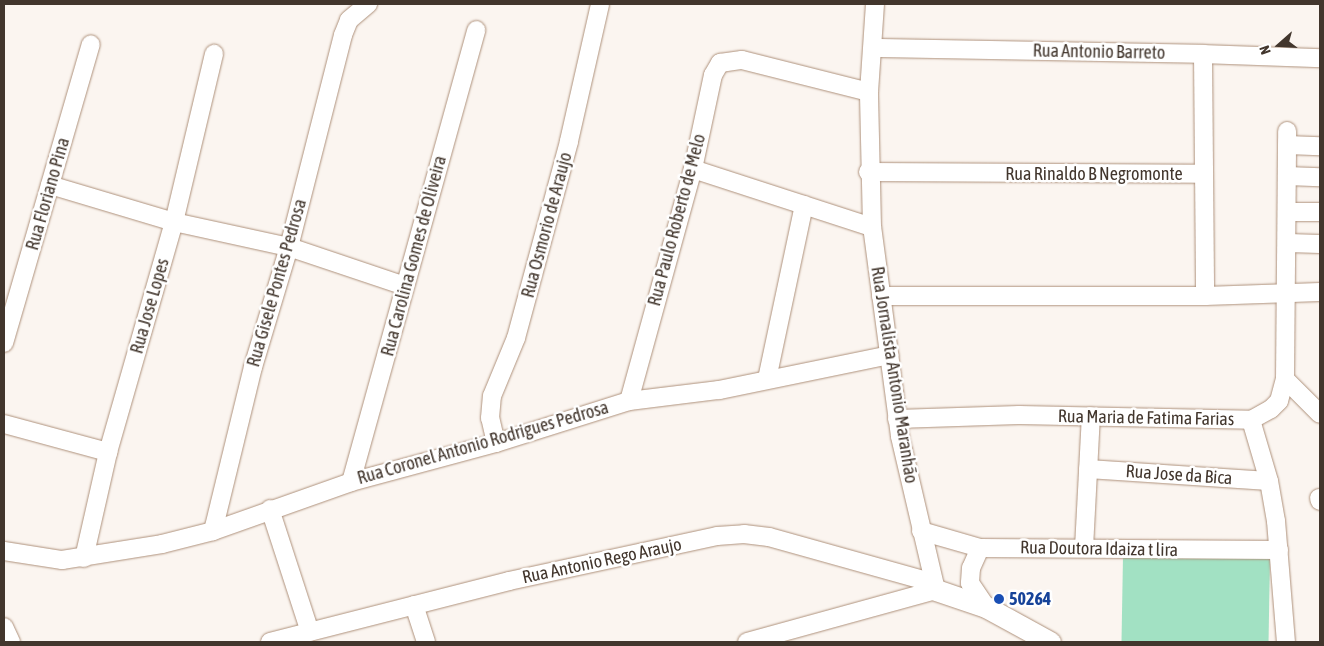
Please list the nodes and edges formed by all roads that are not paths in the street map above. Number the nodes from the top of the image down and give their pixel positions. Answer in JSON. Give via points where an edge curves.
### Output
{"nodes":[{"id":1,"x":368,"y":4,"type":"edge"},
{"id":2,"x":600,"y":4,"type":"edge"},
{"id":3,"x":876,"y":4,"type":"edge"},
{"id":4,"x":476,"y":30,"type":"dead end"},
{"id":5,"x":91,"y":44,"type":"dead end"},
{"id":6,"x":875,"y":48,"type":"junction"},
{"id":7,"x":214,"y":54,"type":"dead end"},
{"id":8,"x":1203,"y":54,"type":"junction"},
{"id":9,"x":1320,"y":58,"type":"edge"},
{"id":10,"x":869,"y":92,"type":"junction"},
{"id":11,"x":1320,"y":146,"type":"edge"},
{"id":12,"x":692,"y":169,"type":"junction"},
{"id":13,"x":868,"y":172,"type":"junction"},
{"id":14,"x":1203,"y":174,"type":"junction"},
{"id":15,"x":1287,"y":176,"type":"junction"},
{"id":16,"x":1320,"y":177,"type":"edge"},
{"id":17,"x":50,"y":185,"type":"junction"},
{"id":18,"x":804,"y":205,"type":"junction"},
{"id":19,"x":1288,"y":212,"type":"junction"},
{"id":20,"x":1320,"y":212,"type":"edge"},
{"id":21,"x":174,"y":222,"type":"junction"},
{"id":22,"x":872,"y":227,"type":"junction"},
{"id":23,"x":1288,"y":243,"type":"junction"},
{"id":24,"x":1320,"y":244,"type":"edge"},
{"id":25,"x":289,"y":248,"type":"junction"},
{"id":26,"x":406,"y":286,"type":"junction"},
{"id":27,"x":1288,"y":292,"type":"junction"},
{"id":28,"x":1320,"y":292,"type":"edge"},
{"id":29,"x":881,"y":296,"type":"junction"},
{"id":30,"x":1205,"y":296,"type":"junction"},
{"id":31,"x":4,"y":343,"type":"edge"},
{"id":32,"x":889,"y":355,"type":"junction"},
{"id":33,"x":767,"y":379,"type":"junction"},
{"id":34,"x":1286,"y":379,"type":"junction"},
{"id":35,"x":629,"y":401,"type":"junction"},
{"id":36,"x":1320,"y":414,"type":"edge"},
{"id":37,"x":1091,"y":416,"type":"junction"},
{"id":38,"x":897,"y":419,"type":"junction"},
{"id":39,"x":1251,"y":420,"type":"junction"},
{"id":40,"x":4,"y":424,"type":"edge"},
{"id":41,"x":496,"y":443,"type":"junction"},
{"id":42,"x":108,"y":452,"type":"junction"},
{"id":43,"x":1088,"y":469,"type":"junction"},
{"id":44,"x":1269,"y":481,"type":"junction"},
{"id":45,"x":351,"y":482,"type":"junction"},
{"id":46,"x":270,"y":509,"type":"junction"},
{"id":47,"x":921,"y":531,"type":"junction"},
{"id":48,"x":213,"y":532,"type":"junction"},
{"id":49,"x":980,"y":548,"type":"junction"},
{"id":50,"x":1084,"y":548,"type":"junction"},
{"id":51,"x":1279,"y":550,"type":"junction"},
{"id":52,"x":4,"y":551,"type":"edge"},
{"id":53,"x":84,"y":558,"type":"junction"},
{"id":54,"x":935,"y":586,"type":"junction"},
{"id":55,"x":414,"y":604,"type":"junction"},
{"id":56,"x":986,"y":607,"type":"junction"},
{"id":57,"x":4,"y":627,"type":"edge"},
{"id":58,"x":310,"y":632,"type":"junction"},
{"id":59,"x":11,"y":642,"type":"edge"},
{"id":60,"x":270,"y":642,"type":"edge"},
{"id":61,"x":426,"y":642,"type":"edge"},
{"id":62,"x":747,"y":642,"type":"edge"},
{"id":63,"x":1050,"y":642,"type":"edge"},
{"id":64,"x":1286,"y":642,"type":"edge"}],
"edges":[{"from":1,"to":25,"type":"street","name":"Rua Gisele Pontes Pedrosa","via":[[349,20],[343,35]]},
{"from":2,"to":41,"type":"street","name":"Rua Osmorio de Araujo","via":[[569,141],[516,338],[492,396],[490,418]]},
{"from":3,"to":6,"type":"street","name":"Rua Jornalista Antonio Maranhão"},
{"from":4,"to":26,"type":"street","name":"Rua Carolina Gomes de Oliveira"},
{"from":5,"to":17,"type":"street","name":"Rua Floriano Pina"},
{"from":6,"to":8,"type":"street","name":"Rua Antonio Barreto"},
{"from":6,"to":10,"type":"street","name":"Rua Jornalista Antonio Maranhão"},
{"from":7,"to":21,"type":"street","name":"Rua Jose Lopes"},
{"from":8,"to":9,"type":"street","name":"Rua Antonio Barreto"},
{"from":8,"to":14,"type":"street"},
{"from":10,"to":12,"type":"street","name":"Rua Paulo Roberto de Melo","via":[[742,60],[728,60],[717,66]]},
{"from":10,"to":13,"type":"street","name":"Rua Jornalista Antonio Maranhão"},
{"from":11,"to":15,"type":"street","name":"Rua Maria de Fatima Farias","via":[[1287,138]]},
{"from":12,"to":18,"type":"street"},
{"from":12,"to":35,"type":"street","name":"Rua Paulo Roberto de Melo"},
{"from":13,"to":14,"type":"street","name":"Rua Rinaldo B Negromonte"},
{"from":13,"to":22,"type":"street","name":"Rua Jornalista Antonio Maranhão"},
{"from":14,"to":30,"type":"street","name":"Rua Rinaldo B Negromonte"},
{"from":15,"to":16,"type":"street"},
{"from":15,"to":19,"type":"street","name":"Rua Maria de Fatima Farias"},
{"from":17,"to":21,"type":"street"},
{"from":17,"to":31,"type":"street","name":"Rua Floriano Pina"},
{"from":18,"to":22,"type":"street"},
{"from":18,"to":33,"type":"street"},
{"from":19,"to":20,"type":"street"},
{"from":19,"to":23,"type":"street","name":"Rua Maria de Fatima Farias"},
{"from":21,"to":25,"type":"street"},
{"from":21,"to":42,"type":"street","name":"Rua Jose Lopes"},
{"from":22,"to":29,"type":"street","name":"Rua Jornalista Antonio Maranhão"},
{"from":23,"to":24,"type":"street"},
{"from":23,"to":27,"type":"street","name":"Rua Maria de Fatima Farias"},
{"from":25,"to":26,"type":"street"},
{"from":25,"to":48,"type":"street","name":"Rua Gisele Pontes Pedrosa","via":[[253,367]]},
{"from":26,"to":45,"type":"street","name":"Rua Carolina Gomes de Oliveira"},
{"from":27,"to":28,"type":"street"},
{"from":27,"to":30,"type":"street"},
{"from":27,"to":34,"type":"street","name":"Rua Maria de Fatima Farias"},
{"from":29,"to":30,"type":"street"},
{"from":29,"to":32,"type":"street","name":"Rua Jornalista Antonio Maranhão"},
{"from":32,"to":33,"type":"street","name":"Rua Coronel Antonio Rodrigues Pedrosa"},
{"from":32,"to":38,"type":"street","name":"Rua Jornalista Antonio Maranhão"},
{"from":33,"to":35,"type":"street","name":"Rua Coronel Antonio Rodrigues Pedrosa","via":[[719,390]]},
{"from":34,"to":36,"type":"street"},
{"from":34,"to":39,"type":"street","name":"Rua Maria de Fatima Farias","via":[[1275,405]]},
{"from":35,"to":41,"type":"street","name":"Rua Coronel Antonio Rodrigues Pedrosa"},
{"from":37,"to":38,"type":"street","name":"Rua Maria de Fatima Farias"},
{"from":37,"to":39,"type":"street","name":"Rua Maria de Fatima Farias"},
{"from":37,"to":43,"type":"street"},
{"from":38,"to":47,"type":"street","name":"Rua Jornalista Antonio Maranhão"},
{"from":39,"to":44,"type":"street"},
{"from":40,"to":42,"type":"street"},
{"from":41,"to":45,"type":"street","name":"Rua Coronel Antonio Rodrigues Pedrosa"},
{"from":42,"to":53,"type":"street","name":"Rua Jose Lopes"},
{"from":43,"to":44,"type":"street","name":"Rua Jose da Bica"},
{"from":43,"to":50,"type":"street"},
{"from":44,"to":51,"type":"street"},
{"from":45,"to":46,"type":"street","name":"Rua Coronel Antonio Rodrigues Pedrosa"},
{"from":46,"to":48,"type":"street","name":"Rua Coronel Antonio Rodrigues Pedrosa"},
{"from":46,"to":58,"type":"street"},
{"from":47,"to":49,"type":"street","name":"Rua Doutora Idaiza t lira"},
{"from":47,"to":54,"type":"street","name":"Rua Jornalista Antonio Maranhão"},
{"from":48,"to":53,"type":"street","name":"Rua Coronel Antonio Rodrigues Pedrosa"},
{"from":49,"to":50,"type":"street","name":"Rua Doutora Idaiza t lira"},
{"from":49,"to":56,"type":"street","via":[[971,568],[970,583]]},
{"from":50,"to":51,"type":"street","name":"Rua Doutora Idaiza t lira"},
{"from":51,"to":64,"type":"street"},
{"from":52,"to":53,"type":"street","name":"Rua Coronel Antonio Rodrigues Pedrosa","via":[[51,560]]},
{"from":54,"to":55,"type":"street","name":"Rua Antonio Rego Araujo","via":[[769,537],[744,534],[717,536],[537,574]]},
{"from":54,"to":56,"type":"street"},
{"from":54,"to":62,"type":"street"},
{"from":55,"to":58,"type":"street","name":"Rua Antonio Rego Araujo"},
{"from":55,"to":61,"type":"street"},
{"from":56,"to":63,"type":"street"},
{"from":57,"to":59,"type":"street"},
{"from":58,"to":60,"type":"street","name":"Rua Antonio Rego Araujo"}]}
